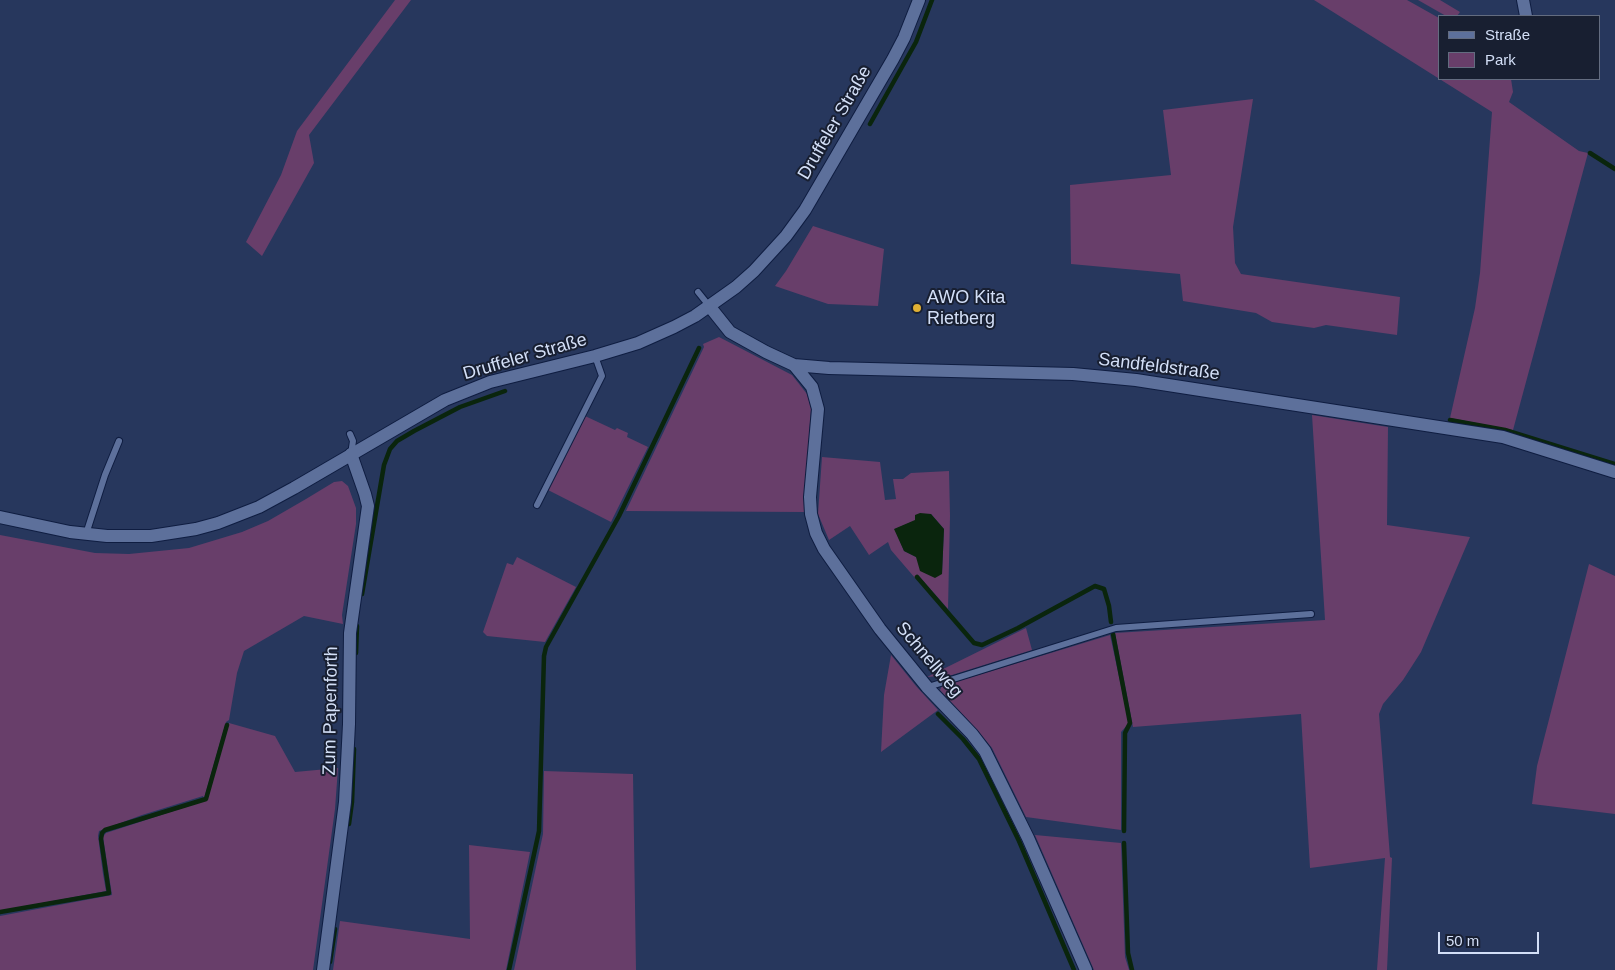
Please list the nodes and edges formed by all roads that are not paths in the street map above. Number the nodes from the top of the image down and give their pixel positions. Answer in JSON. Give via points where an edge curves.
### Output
{"nodes":[{"id":1,"x":919,"y":0,"type":"edge"},
{"id":2,"x":1523,"y":0,"type":"edge"},
{"id":3,"x":1526,"y":15,"type":"edge"},
{"id":4,"x":698,"y":292,"type":"dead end"},
{"id":5,"x":710,"y":307,"type":"junction"},
{"id":6,"x":595,"y":356,"type":"junction"},
{"id":7,"x":794,"y":365,"type":"junction"},
{"id":8,"x":350,"y":434,"type":"dead end"},
{"id":9,"x":119,"y":441,"type":"dead end"},
{"id":10,"x":351,"y":454,"type":"junction"},
{"id":11,"x":1615,"y":472,"type":"edge"},
{"id":12,"x":536,"y":505,"type":"dead end"},
{"id":13,"x":0,"y":517,"type":"edge"},
{"id":14,"x":86,"y":534,"type":"junction"},
{"id":15,"x":1311,"y":614,"type":"dead end"},
{"id":16,"x":927,"y":687,"type":"junction"},
{"id":17,"x":322,"y":970,"type":"edge"},
{"id":18,"x":1086,"y":970,"type":"edge"}],
"edges":[{"from":1,"to":5,"type":"street","name":"Druffeler Straße","via":[[893,59],[804,210],[760,265]]},
{"from":2,"to":3,"type":"street"},
{"from":4,"to":5,"type":"lane"},
{"from":5,"to":6,"type":"street","name":"Druffeler Straße","via":[[638,343]]},
{"from":5,"to":7,"type":"street","name":"Sandfeldstraße","via":[[730,332]]},
{"from":6,"to":10,"type":"street","name":"Druffeler Straße","via":[[490,382],[444,400]]},
{"from":6,"to":12,"type":"lane","via":[[602,376]]},
{"from":7,"to":11,"type":"street","name":"Sandfeldstraße","via":[[1073,374],[1136,380],[1503,437]]},
{"from":7,"to":16,"type":"street","name":"Schnellweg","via":[[812,387],[818,409],[810,497],[816,533],[880,629]]},
{"from":8,"to":10,"type":"lane","via":[[353,441]]},
{"from":9,"to":14,"type":"lane"},
{"from":10,"to":14,"type":"street","name":"Druffeler Straße","via":[[259,506],[218,523],[151,536]]},
{"from":10,"to":17,"type":"street","name":"Zum Papenforth","via":[[368,506],[350,633],[345,802]]},
{"from":13,"to":14,"type":"street","name":"Druffeler Straße"},
{"from":15,"to":16,"type":"lane","via":[[1116,628]]},
{"from":16,"to":18,"type":"street","name":"Schnellweg","via":[[985,750]]}]}
